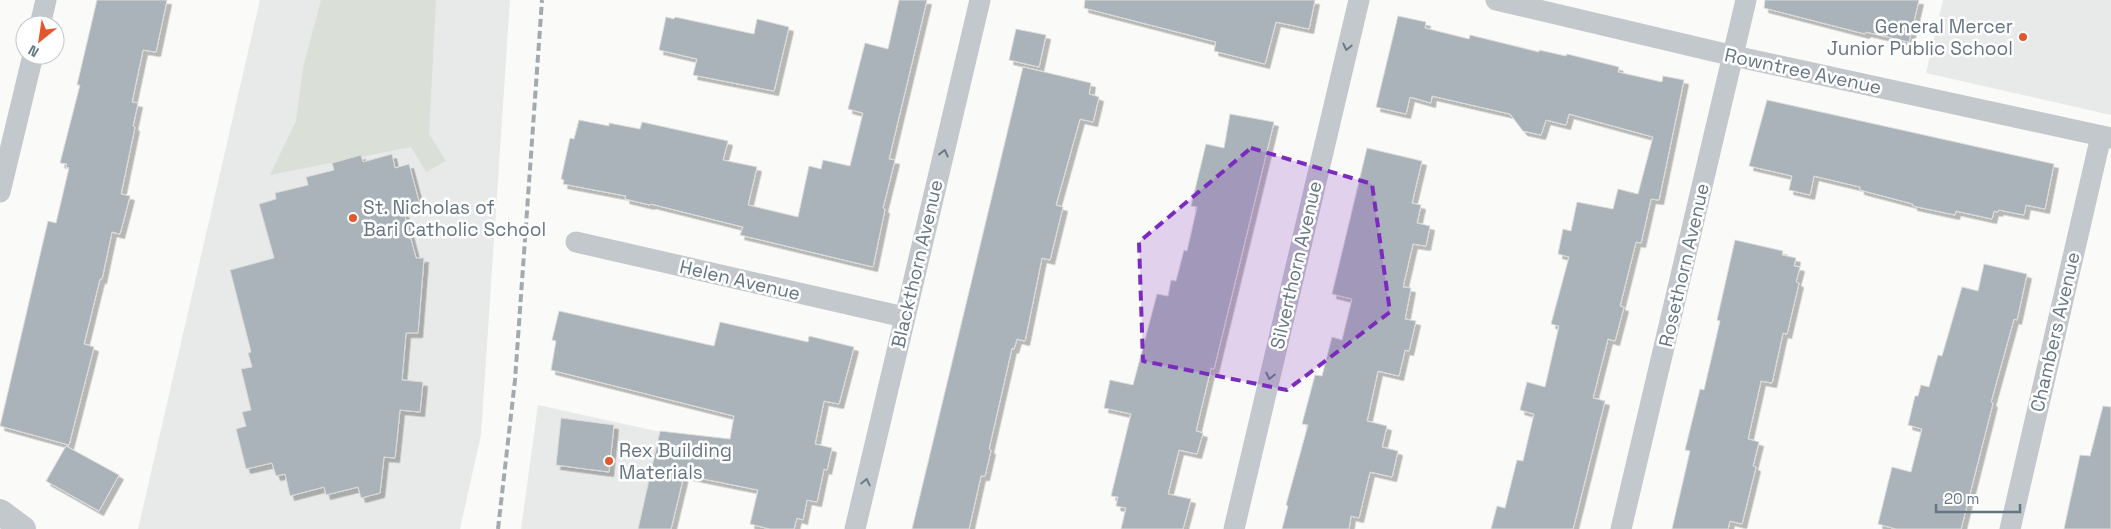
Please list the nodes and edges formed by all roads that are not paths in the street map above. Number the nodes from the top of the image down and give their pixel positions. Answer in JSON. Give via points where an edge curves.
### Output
{"nodes":[{"id":1,"x":46,"y":0,"type":"edge"},
{"id":2,"x":980,"y":0,"type":"edge"},
{"id":3,"x":1359,"y":0,"type":"edge"},
{"id":4,"x":1496,"y":0,"type":"edge"},
{"id":5,"x":1746,"y":0,"type":"edge"},
{"id":6,"x":42,"y":15,"type":"edge"},
{"id":7,"x":1734,"y":56,"type":"junction"},
{"id":8,"x":31,"y":65,"type":"edge"},
{"id":9,"x":2106,"y":137,"type":"edge"},
{"id":10,"x":0,"y":192,"type":"edge"},
{"id":11,"x":576,"y":242,"type":"dead end"},
{"id":12,"x":904,"y":317,"type":"junction"},
{"id":13,"x":0,"y":512,"type":"edge"},
{"id":14,"x":23,"y":529,"type":"edge"},
{"id":15,"x":855,"y":529,"type":"edge"},
{"id":16,"x":1234,"y":529,"type":"edge"},
{"id":17,"x":1622,"y":529,"type":"edge"},
{"id":18,"x":2010,"y":529,"type":"edge"}],
"edges":[{"from":1,"to":6,"type":"street"},
{"from":12,"to":2,"type":"street","name":"Blackthorn Avenue","one_way":true},
{"from":3,"to":16,"type":"street","name":"Silverthorn Avenue","one_way":true},
{"from":4,"to":7,"type":"street","name":"Rowntree Avenue"},
{"from":5,"to":7,"type":"street","name":"Rosethorn Avenue"},
{"from":7,"to":9,"type":"street","name":"Rowntree Avenue"},
{"from":7,"to":17,"type":"street","name":"Rosethorn Avenue"},
{"from":8,"to":10,"type":"street"},
{"from":9,"to":18,"type":"street","name":"Chambers Avenue"},
{"from":11,"to":12,"type":"street","name":"Helen Avenue"},
{"from":15,"to":12,"type":"street","name":"Blackthorn Avenue","one_way":true},
{"from":13,"to":14,"type":"street"}]}
